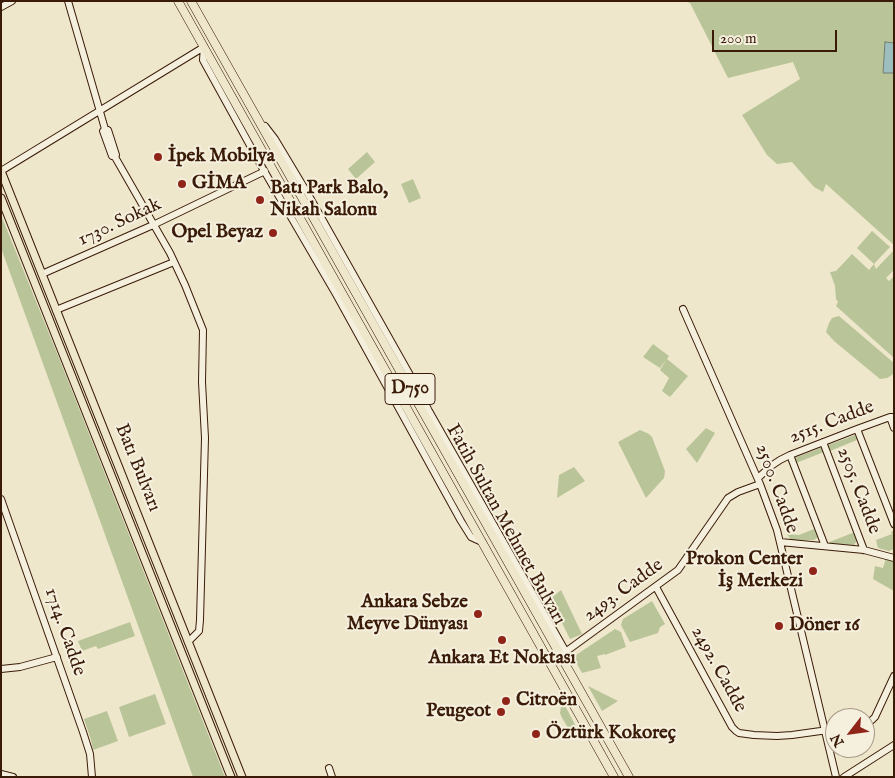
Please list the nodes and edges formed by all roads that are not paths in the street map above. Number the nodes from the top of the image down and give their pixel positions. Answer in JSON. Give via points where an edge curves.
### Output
{"nodes":[{"id":1,"x":12,"y":1,"type":"edge"},
{"id":2,"x":68,"y":1,"type":"edge"},
{"id":3,"x":178,"y":1,"type":"edge"},
{"id":4,"x":191,"y":1,"type":"edge"},
{"id":5,"x":1,"y":8,"type":"edge"},
{"id":6,"x":204,"y":47,"type":"junction"},
{"id":7,"x":99,"y":111,"type":"junction"},
{"id":8,"x":1,"y":171,"type":"edge"},
{"id":9,"x":265,"y":171,"type":"junction"},
{"id":10,"x":276,"y":175,"type":"junction"},
{"id":11,"x":1,"y":198,"type":"edge"},
{"id":12,"x":284,"y":204,"type":"junction"},
{"id":13,"x":153,"y":225,"type":"junction"},
{"id":14,"x":174,"y":262,"type":"junction"},
{"id":15,"x":42,"y":274,"type":"junction"},
{"id":16,"x":683,"y":309,"type":"dead end"},
{"id":17,"x":56,"y":310,"type":"junction"},
{"id":18,"x":892,"y":417,"type":"edge"},
{"id":19,"x":894,"y":428,"type":"edge"},
{"id":20,"x":857,"y":429,"type":"junction"},
{"id":21,"x":823,"y":442,"type":"junction"},
{"id":22,"x":790,"y":455,"type":"junction"},
{"id":23,"x":759,"y":481,"type":"junction"},
{"id":24,"x":1,"y":499,"type":"edge"},
{"id":25,"x":894,"y":524,"type":"edge"},
{"id":26,"x":482,"y":542,"type":"junction"},
{"id":27,"x":780,"y":542,"type":"junction"},
{"id":28,"x":825,"y":546,"type":"junction"},
{"id":29,"x":864,"y":550,"type":"junction"},
{"id":30,"x":894,"y":558,"type":"edge"},
{"id":31,"x":656,"y":587,"type":"junction"},
{"id":32,"x":188,"y":642,"type":"junction"},
{"id":33,"x":563,"y":654,"type":"junction"},
{"id":34,"x":57,"y":657,"type":"junction"},
{"id":35,"x":1,"y":668,"type":"edge"},
{"id":36,"x":894,"y":676,"type":"edge"},
{"id":37,"x":875,"y":717,"type":"edge"},
{"id":38,"x":824,"y":731,"type":"junction"},
{"id":39,"x":894,"y":746,"type":"edge"},
{"id":40,"x":329,"y":768,"type":"dead end"},
{"id":41,"x":1,"y":774,"type":"edge"},
{"id":42,"x":13,"y":777,"type":"edge"},
{"id":43,"x":92,"y":777,"type":"edge"},
{"id":44,"x":231,"y":777,"type":"edge"},
{"id":45,"x":242,"y":777,"type":"edge"},
{"id":46,"x":332,"y":777,"type":"edge"},
{"id":47,"x":614,"y":777,"type":"edge"},
{"id":48,"x":629,"y":777,"type":"edge"},
{"id":49,"x":836,"y":777,"type":"edge"},
{"id":50,"x":844,"y":777,"type":"edge"}],
"edges":[{"from":1,"to":5,"type":"street"},
{"from":2,"to":7,"type":"street"},
{"from":3,"to":6,"type":"highway","name":"Fatih Sultan Mehmet Bulvarı","number":"D750"},
{"from":4,"to":33,"type":"highway","name":"Fatih Sultan Mehmet Bulvarı","number":"D750"},
{"from":6,"to":7,"type":"street"},
{"from":6,"to":9,"type":"street","via":[[203,60]]},
{"from":6,"to":10,"type":"highway","name":"Fatih Sultan Mehmet Bulvarı","number":"D750"},
{"from":7,"to":8,"type":"street"},
{"from":7,"to":13,"type":"street","via":[[105,128],[102,131],[112,156]]},
{"from":8,"to":15,"type":"main road","name":"Batı Bulvarı"},
{"from":9,"to":12,"type":"street"},
{"from":9,"to":13,"type":"street","name":"1730. Sokak"},
{"from":10,"to":12,"type":"street"},
{"from":10,"to":26,"type":"highway","name":"Fatih Sultan Mehmet Bulvarı","number":"D750"},
{"from":11,"to":44,"type":"main road","name":"Batı Bulvarı"},
{"from":12,"to":26,"type":"street","via":[[470,537]]},
{"from":13,"to":14,"type":"street"},
{"from":13,"to":15,"type":"street","name":"1730. Sokak"},
{"from":14,"to":17,"type":"street"},
{"from":14,"to":32,"type":"street","via":[[203,330],[205,438],[200,620],[199,631]]},
{"from":15,"to":17,"type":"main road","name":"Batı Bulvarı"},
{"from":16,"to":23,"type":"street","name":"2500. Cadde"},
{"from":17,"to":32,"type":"main road","name":"Batı Bulvarı"},
{"from":18,"to":19,"type":"street"},
{"from":18,"to":20,"type":"street","name":"2515. Cadde"},
{"from":20,"to":21,"type":"street","name":"2515. Cadde"},
{"from":20,"to":25,"type":"street"},
{"from":21,"to":22,"type":"street","name":"2515. Cadde"},
{"from":21,"to":29,"type":"street","name":"2505. Cadde"},
{"from":22,"to":23,"type":"street","name":"2515. Cadde","via":[[777,462]]},
{"from":22,"to":28,"type":"street"},
{"from":23,"to":27,"type":"street","name":"2500. Cadde"},
{"from":23,"to":31,"type":"street","name":"2493. Cadde","via":[[728,498],[685,562]]},
{"from":24,"to":34,"type":"street","name":"1714. Cadde"},
{"from":26,"to":47,"type":"highway","name":"Fatih Sultan Mehmet Bulvarı","number":"D750"},
{"from":27,"to":28,"type":"street"},
{"from":27,"to":38,"type":"street","name":"2500. Cadde"},
{"from":28,"to":29,"type":"street"},
{"from":29,"to":30,"type":"street"},
{"from":31,"to":33,"type":"street","name":"2493. Cadde"},
{"from":31,"to":38,"type":"street","name":"2492. Cadde","via":[[736,731],[763,736]]},
{"from":32,"to":45,"type":"main road","name":"Batı Bulvarı"},
{"from":33,"to":48,"type":"highway","name":"Fatih Sultan Mehmet Bulvarı","number":"D750"},
{"from":34,"to":35,"type":"street","via":[[20,667]]},
{"from":34,"to":43,"type":"street","name":"1714. Cadde","via":[[90,754]]},
{"from":36,"to":37,"type":"street"},
{"from":38,"to":49,"type":"street","name":"2500. Cadde"},
{"from":39,"to":50,"type":"street"},
{"from":40,"to":46,"type":"street"},
{"from":41,"to":42,"type":"street"}]}
